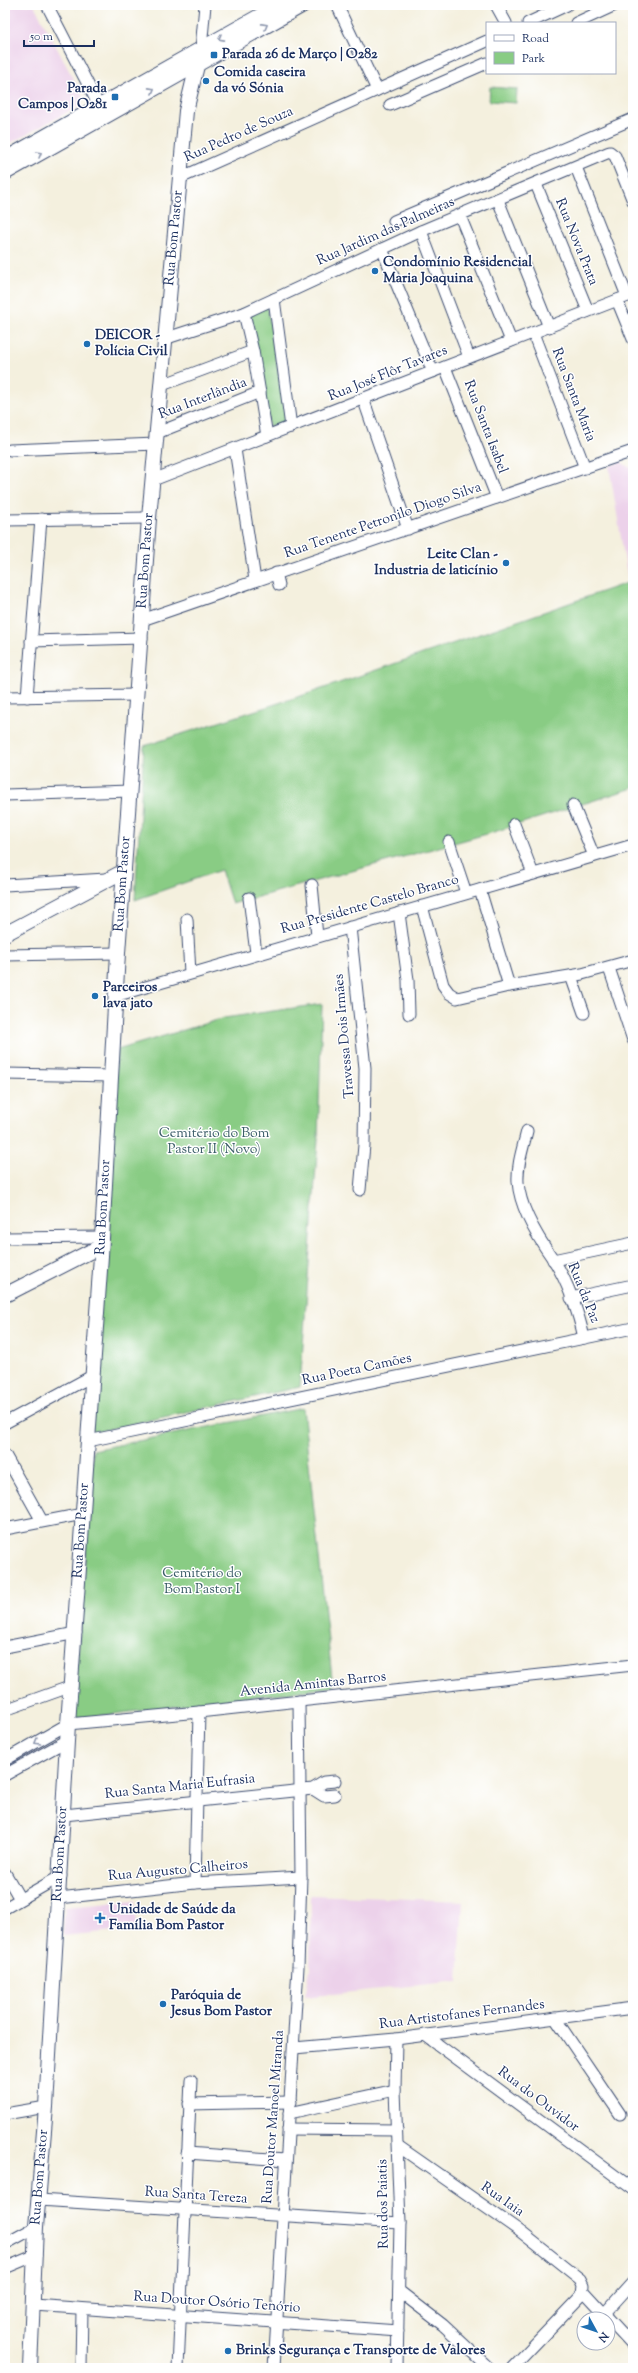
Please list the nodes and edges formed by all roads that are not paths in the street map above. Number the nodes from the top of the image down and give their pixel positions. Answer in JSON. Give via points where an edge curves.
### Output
{"nodes":[{"id":1,"x":47,"y":5,"type":"edge"},
{"id":2,"x":205,"y":5,"type":"edge"},
{"id":3,"x":279,"y":5,"type":"edge"},
{"id":4,"x":303,"y":5,"type":"edge"},
{"id":5,"x":337,"y":5,"type":"edge"},
{"id":6,"x":496,"y":5,"type":"edge"},
{"id":7,"x":567,"y":5,"type":"edge"},
{"id":8,"x":615,"y":5,"type":"edge"},
{"id":9,"x":505,"y":22,"type":"edge"},
{"id":10,"x":530,"y":22,"type":"edge"},
{"id":11,"x":578,"y":22,"type":"edge"},
{"id":12,"x":484,"y":45,"type":"edge"},
{"id":13,"x":201,"y":50,"type":"junction"},
{"id":14,"x":486,"y":63,"type":"edge"},
{"id":15,"x":197,"y":64,"type":"junction"},
{"id":16,"x":377,"y":90,"type":"junction"},
{"id":17,"x":390,"y":105,"type":"dead end"},
{"id":18,"x":97,"y":109,"type":"junction"},
{"id":19,"x":633,"y":118,"type":"edge"},
{"id":20,"x":5,"y":159,"type":"edge"},
{"id":21,"x":576,"y":167,"type":"junction"},
{"id":22,"x":5,"y":173,"type":"edge"},
{"id":23,"x":180,"y":178,"type":"junction"},
{"id":24,"x":536,"y":184,"type":"junction"},
{"id":25,"x":498,"y":200,"type":"junction"},
{"id":26,"x":633,"y":201,"type":"edge"},
{"id":27,"x":460,"y":216,"type":"junction"},
{"id":28,"x":394,"y":221,"type":"dead end"},
{"id":29,"x":421,"y":231,"type":"junction"},
{"id":30,"x":382,"y":249,"type":"junction"},
{"id":31,"x":626,"y":297,"type":"edge"},
{"id":32,"x":274,"y":299,"type":"junction"},
{"id":33,"x":588,"y":311,"type":"junction"},
{"id":34,"x":244,"y":313,"type":"junction"},
{"id":35,"x":549,"y":327,"type":"junction"},
{"id":36,"x":533,"y":333,"type":"junction"},
{"id":37,"x":167,"y":338,"type":"junction"},
{"id":38,"x":633,"y":339,"type":"edge"},
{"id":39,"x":511,"y":341,"type":"junction"},
{"id":40,"x":253,"y":351,"type":"junction"},
{"id":41,"x":469,"y":357,"type":"junction"},
{"id":42,"x":445,"y":367,"type":"junction"},
{"id":43,"x":433,"y":372,"type":"junction"},
{"id":44,"x":162,"y":385,"type":"junction"},
{"id":45,"x":260,"y":392,"type":"junction"},
{"id":46,"x":364,"y":401,"type":"junction"},
{"id":47,"x":291,"y":427,"type":"junction"},
{"id":48,"x":267,"y":436,"type":"junction"},
{"id":49,"x":156,"y":439,"type":"junction"},
{"id":50,"x":235,"y":449,"type":"junction"},
{"id":51,"x":10,"y":450,"type":"dead end"},
{"id":52,"x":633,"y":451,"type":"edge"},
{"id":53,"x":585,"y":468,"type":"junction"},
{"id":54,"x":153,"y":480,"type":"junction"},
{"id":55,"x":497,"y":498,"type":"junction"},
{"id":56,"x":149,"y":518,"type":"junction"},
{"id":57,"x":41,"y":519,"type":"junction"},
{"id":58,"x":5,"y":520,"type":"edge"},
{"id":59,"x":408,"y":529,"type":"junction"},
{"id":60,"x":276,"y":573,"type":"junction"},
{"id":61,"x":254,"y":580,"type":"junction"},
{"id":62,"x":279,"y":585,"type":"dead end"},
{"id":63,"x":142,"y":620,"type":"junction"},
{"id":64,"x":142,"y":638,"type":"junction"},
{"id":65,"x":31,"y":642,"type":"junction"},
{"id":66,"x":137,"y":695,"type":"junction"},
{"id":67,"x":5,"y":697,"type":"edge"},
{"id":68,"x":27,"y":697,"type":"junction"},
{"id":69,"x":130,"y":791,"type":"junction"},
{"id":70,"x":5,"y":795,"type":"edge"},
{"id":71,"x":573,"y":805,"type":"dead end"},
{"id":72,"x":514,"y":824,"type":"dead end"},
{"id":73,"x":449,"y":842,"type":"dead end"},
{"id":74,"x":633,"y":845,"type":"edge"},
{"id":75,"x":594,"y":856,"type":"junction"},
{"id":76,"x":124,"y":871,"type":"junction"},
{"id":77,"x":533,"y":874,"type":"junction"},
{"id":78,"x":107,"y":879,"type":"junction"},
{"id":79,"x":5,"y":885,"type":"edge"},
{"id":80,"x":312,"y":885,"type":"dead end"},
{"id":81,"x":480,"y":890,"type":"junction"},
{"id":82,"x":466,"y":893,"type":"junction"},
{"id":83,"x":249,"y":898,"type":"dead end"},
{"id":84,"x":422,"y":906,"type":"junction"},
{"id":85,"x":398,"y":912,"type":"junction"},
{"id":86,"x":187,"y":919,"type":"dead end"},
{"id":87,"x":350,"y":927,"type":"junction"},
{"id":88,"x":5,"y":934,"type":"edge"},
{"id":89,"x":317,"y":936,"type":"junction"},
{"id":90,"x":118,"y":953,"type":"junction"},
{"id":91,"x":256,"y":954,"type":"junction"},
{"id":92,"x":5,"y":955,"type":"edge"},
{"id":93,"x":633,"y":960,"type":"edge"},
{"id":94,"x":609,"y":968,"type":"junction"},
{"id":95,"x":190,"y":973,"type":"junction"},
{"id":96,"x":571,"y":976,"type":"junction"},
{"id":97,"x":509,"y":986,"type":"junction"},
{"id":98,"x":115,"y":996,"type":"junction"},
{"id":99,"x":584,"y":1013,"type":"dead end"},
{"id":100,"x":409,"y":1014,"type":"dead end"},
{"id":101,"x":633,"y":1040,"type":"edge"},
{"id":102,"x":5,"y":1074,"type":"edge"},
{"id":103,"x":112,"y":1076,"type":"junction"},
{"id":104,"x":527,"y":1131,"type":"dead end"},
{"id":105,"x":360,"y":1190,"type":"dead end"},
{"id":106,"x":5,"y":1238,"type":"edge"},
{"id":107,"x":633,"y":1243,"type":"edge"},
{"id":108,"x":101,"y":1246,"type":"junction"},
{"id":109,"x":553,"y":1260,"type":"junction"},
{"id":110,"x":67,"y":1268,"type":"junction"},
{"id":111,"x":633,"y":1285,"type":"edge"},
{"id":112,"x":5,"y":1295,"type":"edge"},
{"id":113,"x":571,"y":1298,"type":"junction"},
{"id":114,"x":5,"y":1305,"type":"edge"},
{"id":115,"x":633,"y":1328,"type":"edge"},
{"id":116,"x":584,"y":1338,"type":"junction"},
{"id":117,"x":92,"y":1376,"type":"junction"},
{"id":118,"x":5,"y":1423,"type":"edge"},
{"id":119,"x":88,"y":1441,"type":"junction"},
{"id":120,"x":5,"y":1455,"type":"edge"},
{"id":121,"x":83,"y":1514,"type":"junction"},
{"id":122,"x":42,"y":1521,"type":"junction"},
{"id":123,"x":5,"y":1529,"type":"edge"},
{"id":124,"x":76,"y":1633,"type":"junction"},
{"id":125,"x":5,"y":1647,"type":"edge"},
{"id":126,"x":633,"y":1665,"type":"edge"},
{"id":127,"x":72,"y":1686,"type":"junction"},
{"id":128,"x":299,"y":1701,"type":"junction"},
{"id":129,"x":5,"y":1710,"type":"edge"},
{"id":130,"x":199,"y":1712,"type":"junction"},
{"id":131,"x":68,"y":1724,"type":"junction"},
{"id":132,"x":68,"y":1740,"type":"junction"},
{"id":133,"x":5,"y":1760,"type":"edge"},
{"id":134,"x":5,"y":1775,"type":"edge"},
{"id":135,"x":335,"y":1781,"type":"dead end"},
{"id":136,"x":300,"y":1789,"type":"junction"},
{"id":137,"x":313,"y":1789,"type":"junction"},
{"id":138,"x":335,"y":1795,"type":"dead end"},
{"id":139,"x":197,"y":1802,"type":"junction"},
{"id":140,"x":64,"y":1815,"type":"junction"},
{"id":141,"x":5,"y":1873,"type":"edge"},
{"id":142,"x":61,"y":1876,"type":"junction"},
{"id":143,"x":301,"y":1877,"type":"junction"},
{"id":144,"x":194,"y":1884,"type":"junction"},
{"id":145,"x":59,"y":1898,"type":"junction"},
{"id":146,"x":20,"y":1899,"type":"junction"},
{"id":147,"x":5,"y":1908,"type":"edge"},
{"id":148,"x":633,"y":2008,"type":"edge"},
{"id":149,"x":555,"y":2018,"type":"junction"},
{"id":150,"x":425,"y":2035,"type":"junction"},
{"id":151,"x":396,"y":2039,"type":"junction"},
{"id":152,"x":294,"y":2048,"type":"junction"},
{"id":153,"x":191,"y":2080,"type":"dead end"},
{"id":154,"x":395,"y":2090,"type":"junction"},
{"id":155,"x":189,"y":2104,"type":"junction"},
{"id":156,"x":46,"y":2107,"type":"junction"},
{"id":157,"x":290,"y":2107,"type":"junction"},
{"id":158,"x":5,"y":2114,"type":"edge"},
{"id":159,"x":620,"y":2114,"type":"dead end"},
{"id":160,"x":288,"y":2130,"type":"junction"},
{"id":161,"x":397,"y":2130,"type":"junction"},
{"id":162,"x":398,"y":2146,"type":"junction"},
{"id":163,"x":187,"y":2153,"type":"junction"},
{"id":164,"x":285,"y":2160,"type":"junction"},
{"id":165,"x":633,"y":2189,"type":"edge"},
{"id":166,"x":39,"y":2200,"type":"junction"},
{"id":167,"x":186,"y":2211,"type":"junction"},
{"id":168,"x":282,"y":2217,"type":"junction"},
{"id":169,"x":400,"y":2223,"type":"junction"},
{"id":170,"x":36,"y":2227,"type":"junction"},
{"id":171,"x":5,"y":2244,"type":"edge"},
{"id":172,"x":36,"y":2255,"type":"junction"},
{"id":173,"x":5,"y":2268,"type":"edge"},
{"id":174,"x":633,"y":2282,"type":"edge"},
{"id":175,"x":583,"y":2288,"type":"junction"},
{"id":176,"x":399,"y":2292,"type":"junction"},
{"id":177,"x":34,"y":2305,"type":"junction"},
{"id":178,"x":82,"y":2309,"type":"junction"},
{"id":179,"x":602,"y":2311,"type":"edge"},
{"id":180,"x":607,"y":2311,"type":"edge"},
{"id":181,"x":180,"y":2314,"type":"junction"},
{"id":182,"x":276,"y":2322,"type":"junction"},
{"id":183,"x":616,"y":2327,"type":"edge"},
{"id":184,"x":398,"y":2331,"type":"junction"},
{"id":185,"x":633,"y":2345,"type":"edge"},
{"id":186,"x":30,"y":2368,"type":"edge"},
{"id":187,"x":81,"y":2368,"type":"edge"},
{"id":188,"x":178,"y":2368,"type":"edge"},
{"id":189,"x":274,"y":2368,"type":"edge"},
{"id":190,"x":397,"y":2368,"type":"edge"},
{"id":191,"x":489,"y":2368,"type":"edge"},
{"id":192,"x":512,"y":2368,"type":"edge"}],
"edges":[{"from":1,"to":18,"type":"street","via":[[95,98]]},
{"from":2,"to":13,"type":"street"},
{"from":3,"to":13,"type":"main road","one_way":true},
{"from":15,"to":4,"type":"main road","one_way":true},
{"from":5,"to":16,"type":"street"},
{"from":6,"to":9,"type":"street"},
{"from":7,"to":10,"type":"street"},
{"from":8,"to":11,"type":"street"},
{"from":12,"to":16,"type":"street","name":"Rua Pedro de Souza"},
{"from":13,"to":15,"type":"main road","name":"Rua Bom Pastor"},
{"from":13,"to":18,"type":"main road"},
{"from":14,"to":17,"type":"street"},
{"from":22,"to":15,"type":"main road","one_way":true},
{"from":15,"to":23,"type":"main road","name":"Rua Bom Pastor","via":[[188,97]]},
{"from":16,"to":23,"type":"street","name":"Rua Pedro de Souza"},
{"from":18,"to":20,"type":"main road"},
{"from":19,"to":28,"type":"street"},
{"from":21,"to":24,"type":"street","name":"Rua Jardim das Palmeiras"},
{"from":21,"to":26,"type":"street","name":"Rua Jardim das Palmeiras","via":[[607,153],[613,153]]},
{"from":21,"to":31,"type":"street"},
{"from":23,"to":37,"type":"main road","name":"Rua Bom Pastor"},
{"from":24,"to":25,"type":"street","name":"Rua Jardim das Palmeiras"},
{"from":24,"to":33,"type":"street","name":"Rua Nova Prata"},
{"from":25,"to":27,"type":"street","name":"Rua Jardim das Palmeiras"},
{"from":25,"to":35,"type":"street"},
{"from":27,"to":29,"type":"street","name":"Rua Jardim das Palmeiras"},
{"from":27,"to":39,"type":"street"},
{"from":29,"to":30,"type":"street","name":"Rua Jardim das Palmeiras"},
{"from":29,"to":41,"type":"street"},
{"from":30,"to":32,"type":"street","name":"Rua Jardim das Palmeiras"},
{"from":30,"to":43,"type":"street"},
{"from":31,"to":33,"type":"street","name":"Rua José Flôr Tavares"},
{"from":31,"to":38,"type":"street"},
{"from":32,"to":34,"type":"street","name":"Rua Jardim das Palmeiras"},
{"from":32,"to":47,"type":"street"},
{"from":33,"to":35,"type":"street","name":"Rua José Flôr Tavares"},
{"from":34,"to":37,"type":"street","name":"Rua Jardim das Palmeiras"},
{"from":34,"to":40,"type":"street"},
{"from":35,"to":36,"type":"street","name":"Rua José Flôr Tavares"},
{"from":36,"to":39,"type":"street","name":"Rua José Flôr Tavares"},
{"from":36,"to":53,"type":"street","name":"Rua Santa Maria"},
{"from":37,"to":44,"type":"main road","name":"Rua Bom Pastor"},
{"from":39,"to":41,"type":"street","name":"Rua José Flôr Tavares"},
{"from":40,"to":44,"type":"street"},
{"from":40,"to":45,"type":"street"},
{"from":41,"to":42,"type":"street","name":"Rua José Flôr Tavares"},
{"from":42,"to":43,"type":"street","name":"Rua José Flôr Tavares"},
{"from":42,"to":55,"type":"street","name":"Rua Santa Isabel"},
{"from":43,"to":46,"type":"street","name":"Rua José Flôr Tavares"},
{"from":44,"to":49,"type":"main road","name":"Rua Bom Pastor"},
{"from":45,"to":48,"type":"street"},
{"from":45,"to":49,"type":"street","name":"Rua Interlândia"},
{"from":46,"to":47,"type":"street","name":"Rua José Flôr Tavares"},
{"from":46,"to":59,"type":"street"},
{"from":47,"to":48,"type":"street","name":"Rua José Flôr Tavares"},
{"from":48,"to":50,"type":"street","name":"Rua José Flôr Tavares"},
{"from":49,"to":51,"type":"street","name":"Rua Interlândia"},
{"from":49,"to":54,"type":"main road","name":"Rua Bom Pastor"},
{"from":50,"to":54,"type":"street","name":"Rua José Flôr Tavares"},
{"from":50,"to":61,"type":"street"},
{"from":52,"to":53,"type":"street","name":"Rua Tenente Petronilo Diogo Silva"},
{"from":53,"to":55,"type":"street","name":"Rua Tenente Petronilo Diogo Silva"},
{"from":54,"to":56,"type":"main road","name":"Rua Bom Pastor"},
{"from":55,"to":59,"type":"street","name":"Rua Tenente Petronilo Diogo Silva"},
{"from":56,"to":57,"type":"street"},
{"from":56,"to":63,"type":"main road","name":"Rua Bom Pastor"},
{"from":57,"to":58,"type":"street"},
{"from":57,"to":65,"type":"street"},
{"from":59,"to":60,"type":"street","name":"Rua Tenente Petronilo Diogo Silva"},
{"from":60,"to":61,"type":"street","name":"Rua Tenente Petronilo Diogo Silva"},
{"from":60,"to":62,"type":"street"},
{"from":61,"to":63,"type":"street","name":"Rua Tenente Petronilo Diogo Silva"},
{"from":63,"to":64,"type":"main road","name":"Rua Bom Pastor"},
{"from":64,"to":65,"type":"street"},
{"from":64,"to":66,"type":"main road","name":"Rua Bom Pastor"},
{"from":65,"to":68,"type":"street"},
{"from":66,"to":68,"type":"street"},
{"from":66,"to":69,"type":"main road","name":"Rua Bom Pastor"},
{"from":67,"to":68,"type":"street"},
{"from":69,"to":70,"type":"street"},
{"from":69,"to":76,"type":"main road","name":"Rua Bom Pastor"},
{"from":71,"to":75,"type":"street"},
{"from":72,"to":77,"type":"street"},
{"from":73,"to":82,"type":"street"},
{"from":74,"to":75,"type":"street","name":"Rua Presidente Castelo Branco"},
{"from":75,"to":77,"type":"street","name":"Rua Presidente Castelo Branco"},
{"from":76,"to":78,"type":"main road"},
{"from":76,"to":90,"type":"main road","name":"Rua Bom Pastor"},
{"from":77,"to":81,"type":"street","name":"Rua Presidente Castelo Branco"},
{"from":78,"to":79,"type":"street"},
{"from":78,"to":88,"type":"main road"},
{"from":80,"to":89,"type":"street"},
{"from":81,"to":82,"type":"street","name":"Rua Presidente Castelo Branco"},
{"from":81,"to":97,"type":"street"},
{"from":82,"to":84,"type":"street","name":"Rua Presidente Castelo Branco"},
{"from":83,"to":91,"type":"street"},
{"from":84,"to":85,"type":"street","name":"Rua Presidente Castelo Branco"},
{"from":84,"to":97,"type":"street","via":[[443,985],[449,993],[457,998],[464,998]]},
{"from":85,"to":87,"type":"street","name":"Rua Presidente Castelo Branco"},
{"from":85,"to":100,"type":"street","via":[[408,980]]},
{"from":86,"to":95,"type":"street"},
{"from":87,"to":89,"type":"street","name":"Rua Presidente Castelo Branco"},
{"from":87,"to":105,"type":"street","name":"Travessa Dois Irmães","via":[[365,1068],[364,1145]]},
{"from":89,"to":91,"type":"street","name":"Rua Presidente Castelo Branco"},
{"from":90,"to":92,"type":"street"},
{"from":90,"to":98,"type":"main road","name":"Rua Bom Pastor"},
{"from":91,"to":95,"type":"street","name":"Rua Presidente Castelo Branco"},
{"from":93,"to":94,"type":"street"},
{"from":94,"to":96,"type":"street"},
{"from":94,"to":101,"type":"street"},
{"from":95,"to":98,"type":"street","name":"Rua Presidente Castelo Branco"},
{"from":96,"to":97,"type":"street"},
{"from":96,"to":99,"type":"street"},
{"from":98,"to":103,"type":"main road","name":"Rua Bom Pastor"},
{"from":102,"to":103,"type":"street"},
{"from":103,"to":108,"type":"main road","name":"Rua Bom Pastor"},
{"from":104,"to":109,"type":"street","name":"Rua da Paz","via":[[518,1165],[521,1196],[538,1239]]},
{"from":106,"to":108,"type":"street"},
{"from":107,"to":109,"type":"street","name":"Rua da Paz"},
{"from":108,"to":110,"type":"main road"},
{"from":108,"to":117,"type":"main road","name":"Rua Bom Pastor"},
{"from":109,"to":113,"type":"street","name":"Rua da Paz"},
{"from":110,"to":112,"type":"main road"},
{"from":110,"to":114,"type":"main road"},
{"from":111,"to":113,"type":"street"},
{"from":113,"to":116,"type":"street","name":"Rua da Paz"},
{"from":115,"to":116,"type":"street","name":"Rua Poeta Camões"},
{"from":116,"to":119,"type":"street","name":"Rua Poeta Camões"},
{"from":117,"to":118,"type":"street"},
{"from":117,"to":119,"type":"main road","name":"Rua Bom Pastor"},
{"from":119,"to":121,"type":"main road","name":"Rua Bom Pastor"},
{"from":120,"to":122,"type":"street"},
{"from":121,"to":122,"type":"street"},
{"from":121,"to":124,"type":"main road","name":"Rua Bom Pastor"},
{"from":122,"to":123,"type":"street"},
{"from":124,"to":125,"type":"street"},
{"from":124,"to":127,"type":"main road","name":"Rua Bom Pastor"},
{"from":126,"to":128,"type":"street","name":"Avenida Amintas Barros"},
{"from":127,"to":129,"type":"street"},
{"from":127,"to":131,"type":"main road","name":"Rua Bom Pastor"},
{"from":128,"to":130,"type":"street","name":"Avenida Amintas Barros"},
{"from":128,"to":136,"type":"street","name":"Rua Doutor Manoel Miranda"},
{"from":130,"to":131,"type":"street","name":"Avenida Amintas Barros"},
{"from":130,"to":139,"type":"street"},
{"from":131,"to":132,"type":"main road","name":"Rua Bom Pastor"},
{"from":131,"to":133,"type":"street","name":"Avenida Amintas Barros","one_way":true},
{"from":132,"to":134,"type":"street"},
{"from":132,"to":140,"type":"main road","name":"Rua Bom Pastor"},
{"from":135,"to":137,"type":"street","via":[[324,1782]]},
{"from":136,"to":137,"type":"street","name":"Rua Santa Maria Eufrasia"},
{"from":136,"to":139,"type":"street","name":"Rua Santa Maria Eufrasia"},
{"from":136,"to":143,"type":"street","name":"Rua Doutor Manoel Miranda"},
{"from":137,"to":138,"type":"street","via":[[324,1796]]},
{"from":139,"to":140,"type":"street","name":"Rua Santa Maria Eufrasia"},
{"from":139,"to":144,"type":"street"},
{"from":140,"to":142,"type":"main road","name":"Rua Bom Pastor"},
{"from":141,"to":146,"type":"street"},
{"from":142,"to":145,"type":"main road","name":"Rua Bom Pastor"},
{"from":142,"to":146,"type":"street"},
{"from":143,"to":144,"type":"street","name":"Rua Augusto Calheiros"},
{"from":143,"to":152,"type":"street","name":"Rua Doutor Manoel Miranda"},
{"from":144,"to":145,"type":"street","name":"Rua Augusto Calheiros"},
{"from":145,"to":156,"type":"main road","name":"Rua Bom Pastor"},
{"from":146,"to":147,"type":"street"},
{"from":148,"to":149,"type":"street","name":"Rua Artistofanes Fernandes"},
{"from":149,"to":150,"type":"street","name":"Rua Artistofanes Fernandes"},
{"from":149,"to":159,"type":"street"},
{"from":150,"to":151,"type":"street","name":"Rua Artistofanes Fernandes"},
{"from":150,"to":165,"type":"street","name":"Rua do Ouvidor"},
{"from":151,"to":152,"type":"street","name":"Rua Artistofanes Fernandes"},
{"from":151,"to":154,"type":"street","name":"Rua dos Paiatis"},
{"from":152,"to":157,"type":"street","name":"Rua Doutor Manoel Miranda"},
{"from":153,"to":155,"type":"street"},
{"from":154,"to":157,"type":"street"},
{"from":154,"to":161,"type":"street","name":"Rua dos Paiatis"},
{"from":155,"to":157,"type":"street"},
{"from":155,"to":163,"type":"street"},
{"from":156,"to":158,"type":"street"},
{"from":156,"to":166,"type":"main road","name":"Rua Bom Pastor"},
{"from":157,"to":160,"type":"street","name":"Rua Doutor Manoel Miranda"},
{"from":160,"to":161,"type":"street"},
{"from":160,"to":164,"type":"street","name":"Rua Doutor Manoel Miranda"},
{"from":161,"to":162,"type":"street","name":"Rua dos Paiatis"},
{"from":162,"to":169,"type":"street","name":"Rua dos Paiatis"},
{"from":162,"to":175,"type":"street","name":"Rua Iaia","via":[[517,2229],[577,2275]]},
{"from":163,"to":164,"type":"street"},
{"from":163,"to":167,"type":"street"},
{"from":164,"to":168,"type":"street","name":"Rua Doutor Manoel Miranda"},
{"from":166,"to":167,"type":"street","name":"Rua Santa Tereza"},
{"from":166,"to":170,"type":"main road","name":"Rua Bom Pastor"},
{"from":167,"to":168,"type":"street","name":"Rua Santa Tereza"},
{"from":167,"to":181,"type":"street"},
{"from":168,"to":169,"type":"street","name":"Rua Santa Tereza"},
{"from":168,"to":182,"type":"street","name":"Rua Doutor Manoel Miranda"},
{"from":169,"to":176,"type":"street","name":"Rua dos Paiatis"},
{"from":170,"to":171,"type":"street"},
{"from":170,"to":172,"type":"main road","name":"Rua Bom Pastor"},
{"from":172,"to":173,"type":"street"},
{"from":172,"to":177,"type":"main road","name":"Rua Bom Pastor"},
{"from":174,"to":180,"type":"street"},
{"from":175,"to":179,"type":"street","name":"Rua Iaia"},
{"from":175,"to":192,"type":"street","via":[[582,2295]]},
{"from":176,"to":184,"type":"street","name":"Rua dos Paiatis"},
{"from":176,"to":191,"type":"street","via":[[443,2325]]},
{"from":177,"to":178,"type":"street","name":"Rua Doutor Osório Tenório"},
{"from":177,"to":186,"type":"main road","name":"Rua Bom Pastor"},
{"from":178,"to":181,"type":"street","name":"Rua Doutor Osório Tenório"},
{"from":178,"to":187,"type":"street"},
{"from":181,"to":182,"type":"street","name":"Rua Doutor Osório Tenório"},
{"from":181,"to":188,"type":"street"},
{"from":182,"to":184,"type":"street","name":"Rua Doutor Osório Tenório"},
{"from":182,"to":189,"type":"street","name":"Rua Doutor Manoel Miranda"},
{"from":183,"to":185,"type":"street","name":"Rua Iaia"},
{"from":184,"to":190,"type":"street","name":"Rua dos Paiatis"}]}
